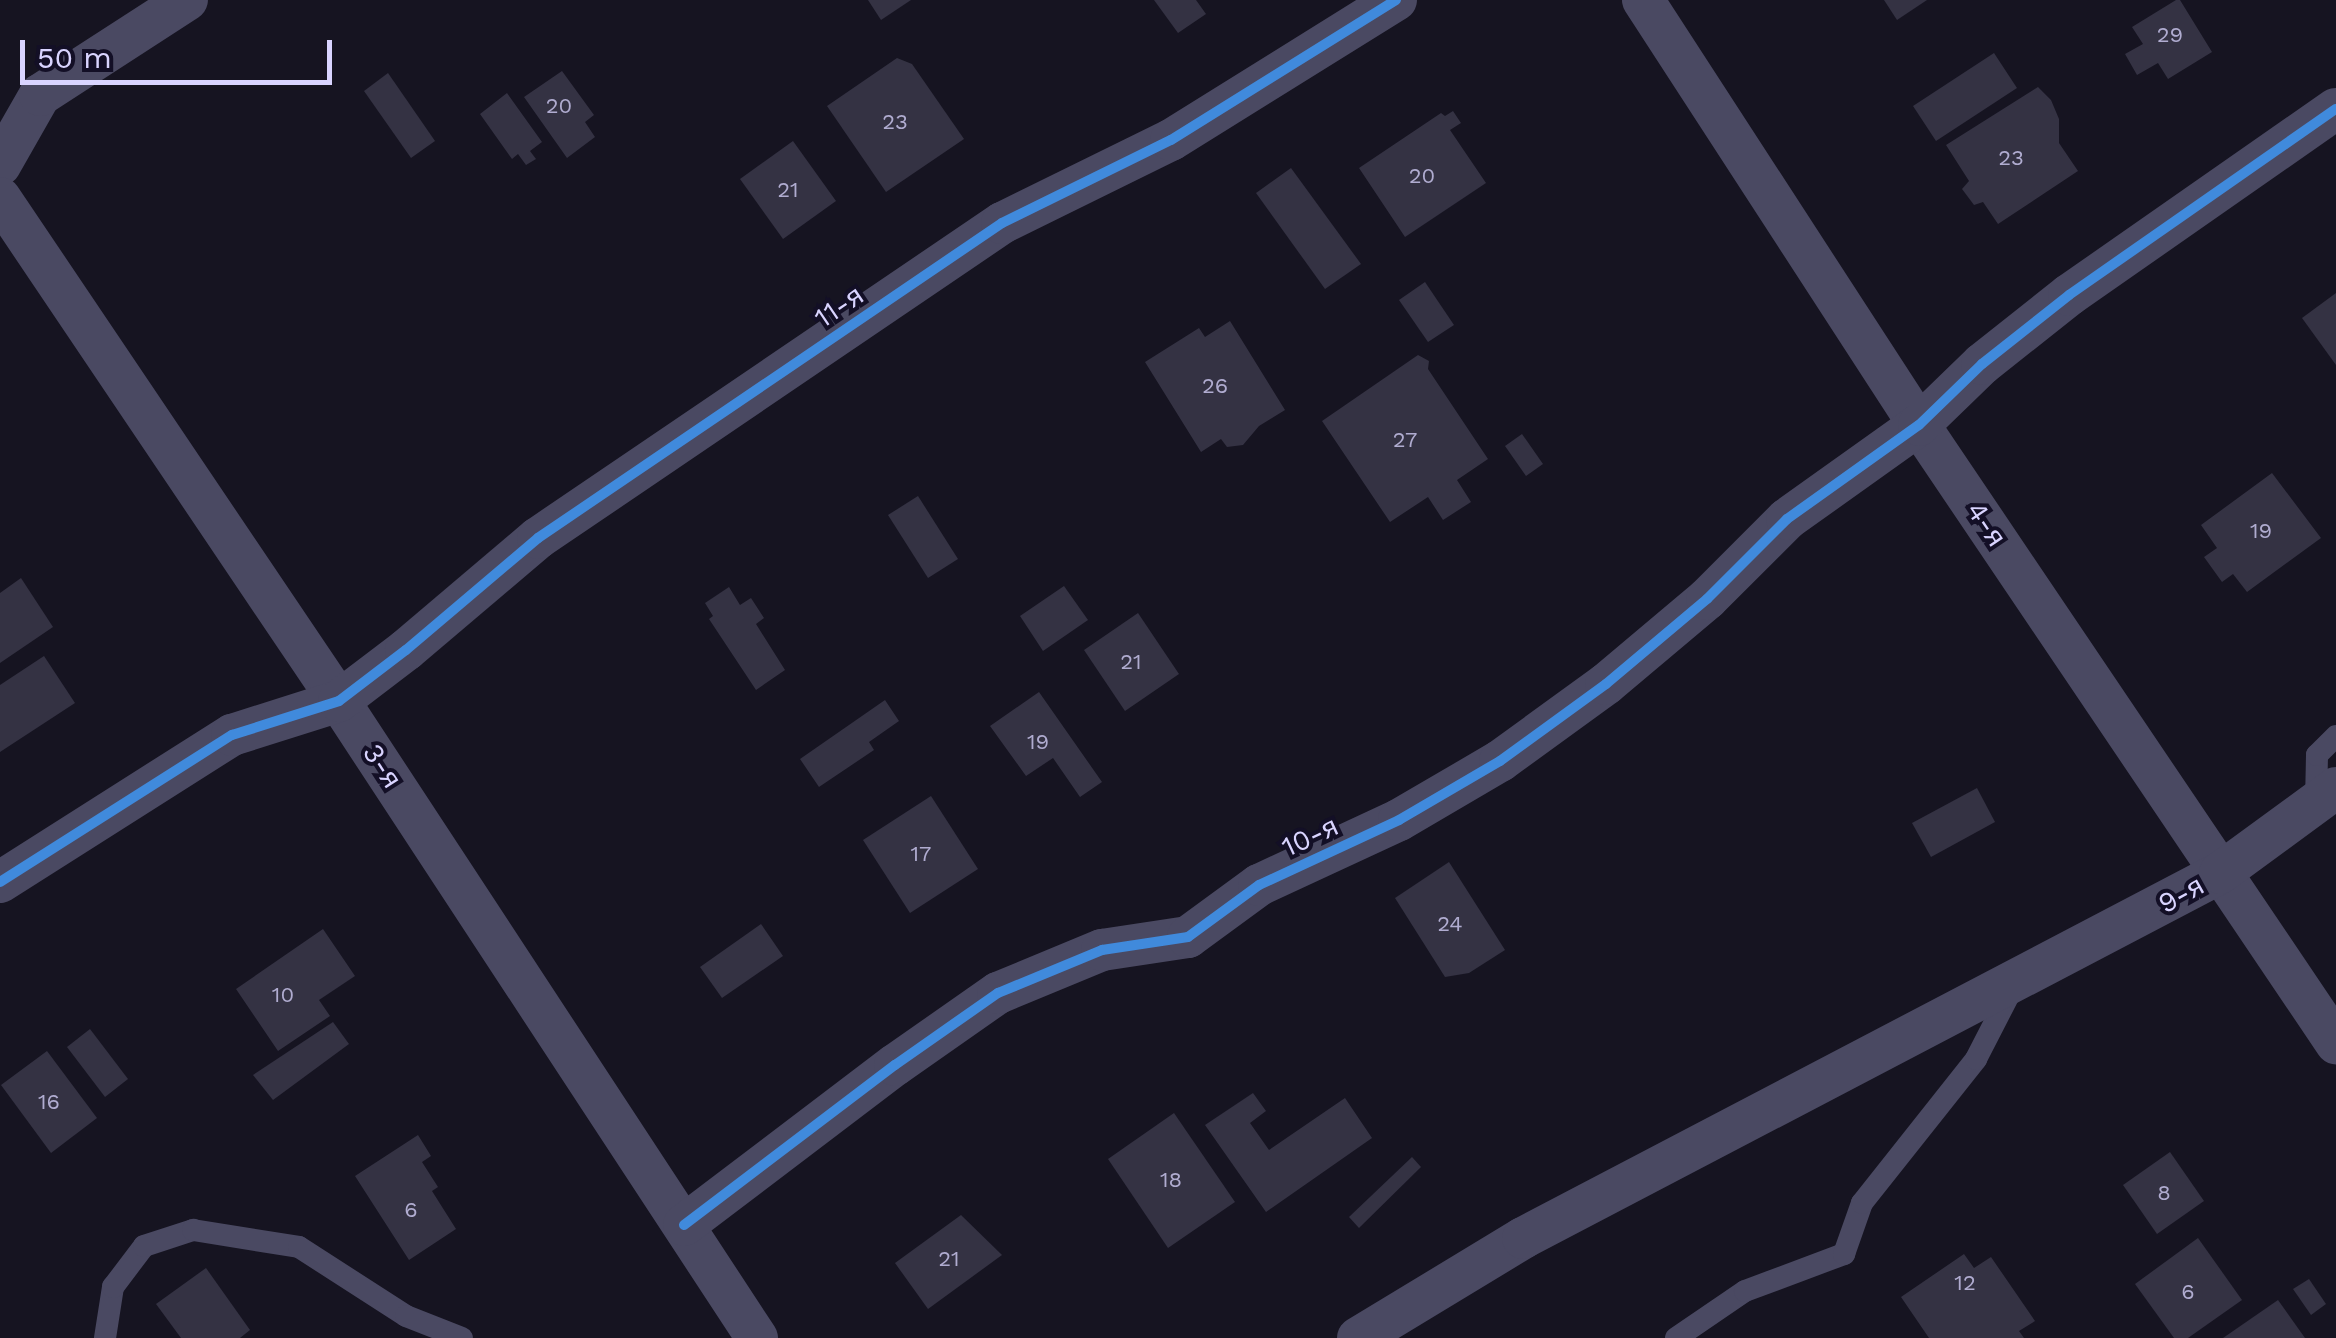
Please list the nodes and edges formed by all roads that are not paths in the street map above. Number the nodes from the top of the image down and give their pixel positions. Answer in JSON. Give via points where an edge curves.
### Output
{"nodes":[{"id":1,"x":186,"y":0,"type":"edge"},
{"id":2,"x":1396,"y":0,"type":"edge"},
{"id":3,"x":1643,"y":0,"type":"edge"},
{"id":4,"x":2336,"y":109,"type":"edge"},
{"id":5,"x":0,"y":165,"type":"edge"},
{"id":6,"x":0,"y":198,"type":"edge"},
{"id":7,"x":1920,"y":424,"type":"junction"},
{"id":8,"x":339,"y":701,"type":"junction"},
{"id":9,"x":2336,"y":736,"type":"edge"},
{"id":10,"x":2326,"y":796,"type":"edge"},
{"id":11,"x":2220,"y":874,"type":"junction"},
{"id":12,"x":0,"y":882,"type":"edge"},
{"id":13,"x":2015,"y":984,"type":"junction"},
{"id":14,"x":2336,"y":1043,"type":"edge"},
{"id":15,"x":684,"y":1225,"type":"junction"},
{"id":16,"x":105,"y":1338,"type":"edge"},
{"id":17,"x":462,"y":1338,"type":"edge"},
{"id":18,"x":757,"y":1338,"type":"edge"},
{"id":19,"x":1358,"y":1338,"type":"edge"},
{"id":20,"x":1676,"y":1338,"type":"edge"}],
"edges":[{"from":1,"to":5,"type":"street","via":[[40,95]]},
{"from":2,"to":8,"type":"street","name":"11-я","via":[[1171,140],[1002,223],[538,538]]},
{"from":3,"to":7,"type":"street","name":"4-я"},
{"from":4,"to":7,"type":"street","name":"10-я","via":[[2069,296],[1982,364]]},
{"from":6,"to":8,"type":"street","name":"3-я"},
{"from":7,"to":11,"type":"street","name":"4-я"},
{"from":7,"to":15,"type":"street","name":"10-я","via":[[1788,519],[1707,600],[1500,761],[1398,820],[1259,885],[1188,937],[1102,950],[998,993]]},
{"from":8,"to":12,"type":"street","name":"11-я","via":[[232,735]]},
{"from":8,"to":15,"type":"street","name":"3-я"},
{"from":9,"to":10,"type":"lane","via":[[2317,754]]},
{"from":10,"to":11,"type":"street","name":"9-я"},
{"from":11,"to":13,"type":"street","name":"9-я"},
{"from":11,"to":14,"type":"street","name":"4-я"},
{"from":13,"to":19,"type":"street","name":"9-я","via":[[1523,1238]]},
{"from":13,"to":20,"type":"lane","via":[[1976,1059],[1862,1203],[1844,1254],[1745,1291]]},
{"from":15,"to":18,"type":"street","name":"3-я"},
{"from":16,"to":17,"type":"lane","via":[[113,1288],[144,1246],[193,1230],[299,1247],[406,1316]]}]}
